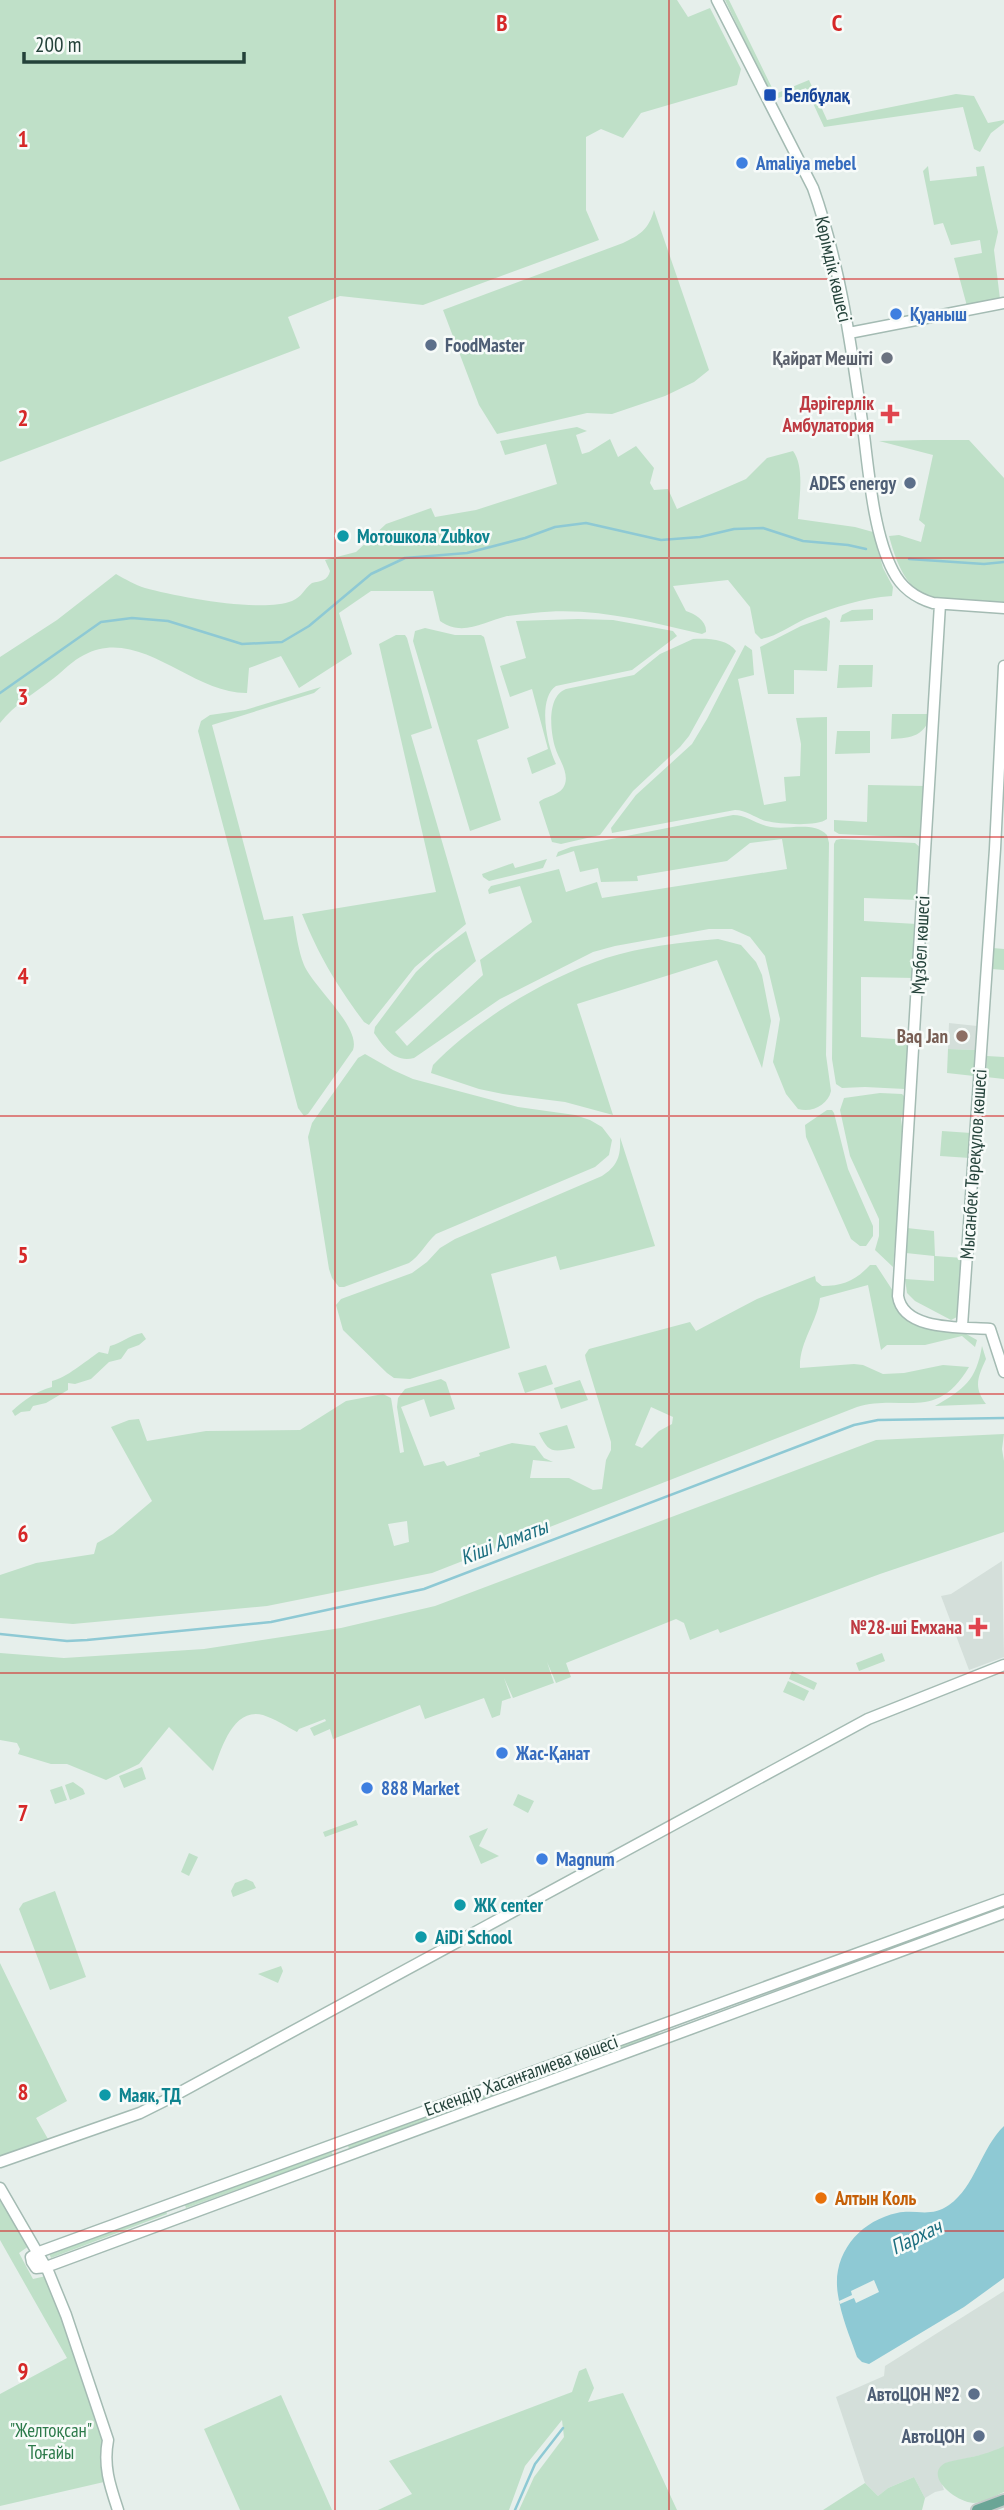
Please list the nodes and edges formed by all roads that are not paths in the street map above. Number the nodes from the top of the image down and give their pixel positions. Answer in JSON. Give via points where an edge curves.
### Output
{"nodes":[{"id":1,"x":717,"y":0,"type":"edge"},
{"id":2,"x":1004,"y":303,"type":"edge"},
{"id":3,"x":849,"y":333,"type":"junction"},
{"id":4,"x":940,"y":604,"type":"junction"},
{"id":5,"x":1004,"y":607,"type":"edge"},
{"id":6,"x":1004,"y":666,"type":"edge"},
{"id":7,"x":962,"y":1326,"type":"junction"},
{"id":8,"x":1004,"y":1373,"type":"edge"},
{"id":9,"x":1004,"y":1665,"type":"edge"},
{"id":10,"x":1004,"y":1900,"type":"edge"},
{"id":11,"x":1004,"y":1913,"type":"edge"},
{"id":12,"x":0,"y":2162,"type":"edge"},
{"id":13,"x":0,"y":2188,"type":"edge"},
{"id":14,"x":39,"y":2252,"type":"junction"},
{"id":15,"x":46,"y":2267,"type":"junction"},
{"id":16,"x":1004,"y":2500,"type":"edge"},
{"id":17,"x":118,"y":2510,"type":"edge"},
{"id":18,"x":977,"y":2510,"type":"edge"}],
"edges":[{"from":1,"to":3,"type":"street","name":"Көрімдік көшесі","via":[[813,188],[833,251]]},
{"from":2,"to":3,"type":"street"},
{"from":3,"to":4,"type":"street","name":"Көрімдік көшесі","via":[[876,515],[889,561],[909,592]]},
{"from":4,"to":5,"type":"street","name":"Көрімдік көшесі"},
{"from":4,"to":7,"type":"street","name":"Мұзбел көшесі","via":[[898,1286],[899,1306],[908,1316],[919,1322]]},
{"from":6,"to":7,"type":"street","name":"Мысанбек Төреқұлов көшесі"},
{"from":7,"to":8,"type":"street","via":[[990,1329]]},
{"from":9,"to":12,"type":"street","via":[[868,1719],[140,2113]]},
{"from":10,"to":14,"type":"street","name":"Ескендір Хасанғалиева көшесі"},
{"from":11,"to":15,"type":"street","name":"Ескендір Хасанғалиева көшесі"},
{"from":13,"to":14,"type":"street"},
{"from":14,"to":15,"type":"street"},
{"from":15,"to":17,"type":"street","via":[[108,2440],[106,2472]]},
{"from":16,"to":18,"type":"main road"}]}
